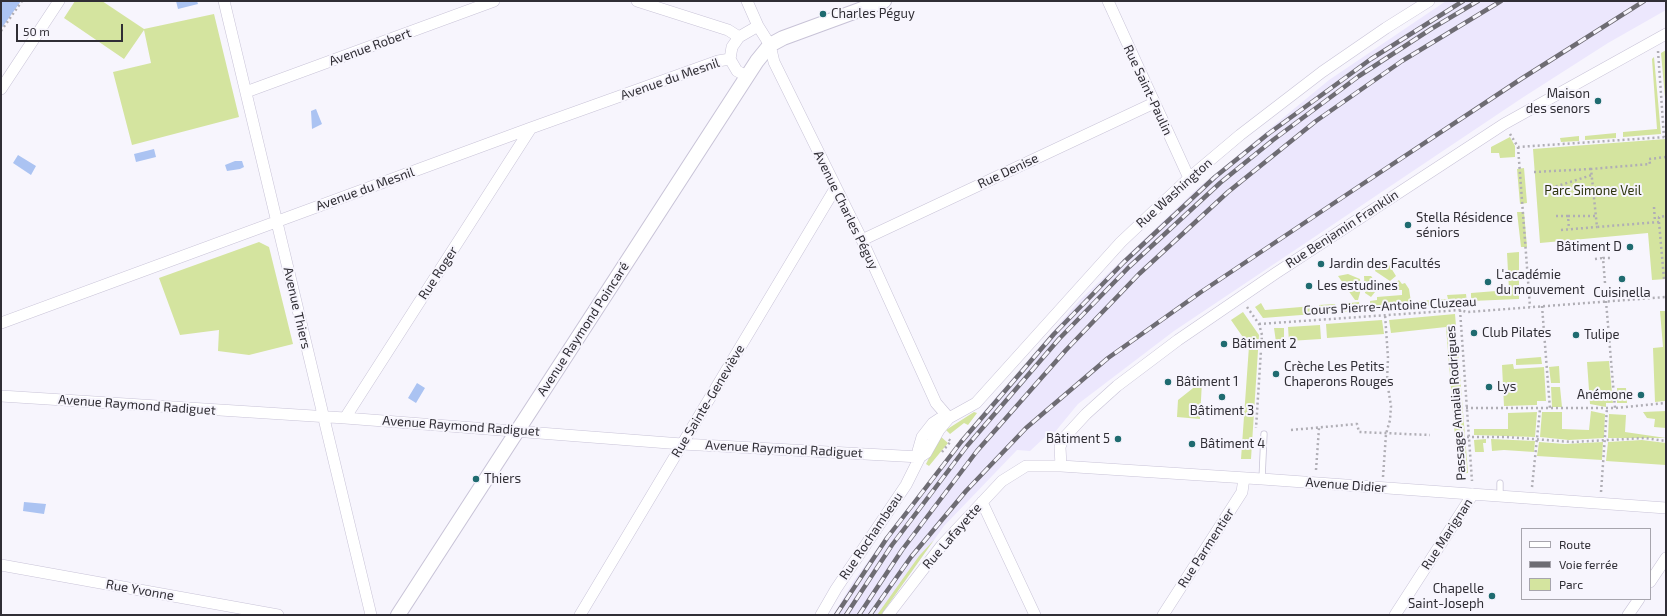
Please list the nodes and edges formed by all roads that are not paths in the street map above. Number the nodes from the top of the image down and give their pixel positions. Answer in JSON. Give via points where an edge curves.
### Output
{"nodes":[{"id":1,"x":59,"y":1,"type":"edge"},
{"id":2,"x":224,"y":1,"type":"edge"},
{"id":3,"x":494,"y":1,"type":"edge"},
{"id":4,"x":637,"y":1,"type":"edge"},
{"id":5,"x":747,"y":1,"type":"edge"},
{"id":6,"x":884,"y":1,"type":"edge"},
{"id":7,"x":1108,"y":1,"type":"edge"},
{"id":8,"x":1429,"y":1,"type":"edge"},
{"id":9,"x":758,"y":26,"type":"junction"},
{"id":10,"x":1662,"y":36,"type":"edge"},
{"id":11,"x":739,"y":37,"type":"junction"},
{"id":12,"x":770,"y":45,"type":"junction"},
{"id":13,"x":730,"y":59,"type":"junction"},
{"id":14,"x":746,"y":76,"type":"junction"},
{"id":15,"x":1,"y":89,"type":"edge"},
{"id":16,"x":246,"y":92,"type":"junction"},
{"id":17,"x":1154,"y":103,"type":"junction"},
{"id":18,"x":531,"y":128,"type":"junction"},
{"id":19,"x":1189,"y":178,"type":"junction"},
{"id":20,"x":836,"y":187,"type":"junction"},
{"id":21,"x":277,"y":222,"type":"junction"},
{"id":22,"x":862,"y":240,"type":"junction"},
{"id":23,"x":1,"y":324,"type":"edge"},
{"id":24,"x":1,"y":396,"type":"edge"},
{"id":25,"x":323,"y":416,"type":"junction"},
{"id":26,"x":345,"y":418,"type":"junction"},
{"id":27,"x":949,"y":418,"type":"junction"},
{"id":28,"x":517,"y":431,"type":"junction"},
{"id":29,"x":1264,"y":434,"type":"dead end"},
{"id":30,"x":682,"y":444,"type":"junction"},
{"id":31,"x":920,"y":457,"type":"junction"},
{"id":32,"x":1026,"y":466,"type":"joint"},
{"id":33,"x":1062,"y":466,"type":"junction"},
{"id":34,"x":1244,"y":478,"type":"junction"},
{"id":35,"x":1262,"y":479,"type":"junction"},
{"id":36,"x":1500,"y":483,"type":"dead end"},
{"id":37,"x":1473,"y":494,"type":"junction"},
{"id":38,"x":1500,"y":495,"type":"junction"},
{"id":39,"x":982,"y":502,"type":"junction"},
{"id":40,"x":1666,"y":508,"type":"edge"},
{"id":41,"x":1666,"y":558,"type":"edge"},
{"id":42,"x":1,"y":565,"type":"edge"},
{"id":43,"x":1651,"y":580,"type":"edge"},
{"id":44,"x":1638,"y":600,"type":"edge"},
{"id":45,"x":278,"y":615,"type":"edge"},
{"id":46,"x":371,"y":615,"type":"edge"},
{"id":47,"x":398,"y":615,"type":"edge"},
{"id":48,"x":580,"y":615,"type":"edge"},
{"id":49,"x":820,"y":615,"type":"edge"},
{"id":50,"x":888,"y":615,"type":"edge"},
{"id":51,"x":1035,"y":615,"type":"edge"},
{"id":52,"x":1163,"y":615,"type":"edge"},
{"id":53,"x":1395,"y":615,"type":"edge"},
{"id":54,"x":1628,"y":615,"type":"edge"}],
"edges":[{"from":1,"to":15,"type":"street"},
{"from":2,"to":16,"type":"street","name":"Avenue Thiers"},
{"from":3,"to":16,"type":"street","name":"Avenue Robert"},
{"from":4,"to":11,"type":"street","via":[[728,30]]},
{"from":5,"to":9,"type":"street","name":"Avenue Charles Péguy"},
{"from":6,"to":12,"type":"street"},
{"from":7,"to":17,"type":"street","name":"Rue Saint-Paulin"},
{"from":8,"to":19,"type":"street","name":"Rue Washington","via":[[1322,72]]},
{"from":9,"to":11,"type":"street"},
{"from":9,"to":12,"type":"street","name":"Avenue Charles Péguy"},
{"from":10,"to":33,"type":"street","name":"Rue Benjamin Franklin","via":[[1504,124],[1240,297],[1117,386],[1086,414],[1063,439],[1060,448]]},
{"from":11,"to":13,"type":"street","via":[[732,47]]},
{"from":12,"to":14,"type":"street","name":"Avenue Raymond Poincaré"},
{"from":12,"to":20,"type":"street","name":"Avenue Charles Péguy","via":[[774,62]]},
{"from":13,"to":14,"type":"street","via":[[737,71]]},
{"from":13,"to":18,"type":"street","name":"Avenue du Mesnil"},
{"from":14,"to":28,"type":"street","name":"Avenue Raymond Poincaré"},
{"from":16,"to":21,"type":"street","name":"Avenue Thiers"},
{"from":17,"to":19,"type":"street","name":"Rue Saint-Paulin"},
{"from":17,"to":22,"type":"street","name":"Rue Denise"},
{"from":18,"to":21,"type":"street","name":"Avenue du Mesnil"},
{"from":18,"to":26,"type":"street","name":"Rue Roger"},
{"from":19,"to":27,"type":"street","name":"Rue Washington","via":[[1121,242],[976,403]]},
{"from":20,"to":22,"type":"street","name":"Avenue Charles Péguy"},
{"from":20,"to":30,"type":"street","name":"Rue Sainte-Geneviève"},
{"from":21,"to":23,"type":"street","name":"Avenue du Mesnil"},
{"from":21,"to":25,"type":"street","name":"Avenue Thiers"},
{"from":22,"to":27,"type":"street","name":"Avenue Charles Péguy","via":[[936,403]]},
{"from":24,"to":25,"type":"street","name":"Avenue Raymond Radiguet"},
{"from":25,"to":26,"type":"street","name":"Avenue Raymond Radiguet"},
{"from":25,"to":46,"type":"street","name":"Avenue Thiers"},
{"from":26,"to":28,"type":"street","name":"Avenue Raymond Radiguet"},
{"from":27,"to":31,"type":"street","name":"Rue Rochambeau","via":[[926,453]]},
{"from":28,"to":30,"type":"street","name":"Avenue Raymond Radiguet"},
{"from":28,"to":47,"type":"street","name":"Avenue Raymond Poincaré"},
{"from":29,"to":35,"type":"lane"},
{"from":30,"to":31,"type":"street","name":"Avenue Raymond Radiguet"},
{"from":30,"to":48,"type":"street","name":"Rue Sainte-Geneviève"},
{"from":31,"to":49,"type":"street","name":"Rue Rochambeau","via":[[906,485]]},
{"from":32,"to":33,"type":"street","name":"Avenue Didier"},
{"from":32,"to":39,"type":"street","name":"Rue Lafayette","via":[[1002,481]]},
{"from":33,"to":34,"type":"street","name":"Avenue Didier"},
{"from":34,"to":35,"type":"street","name":"Avenue Didier"},
{"from":34,"to":52,"type":"street","name":"Rue Parmentier","via":[[1242,492]]},
{"from":35,"to":37,"type":"street","name":"Avenue Didier"},
{"from":36,"to":38,"type":"lane"},
{"from":37,"to":38,"type":"street","name":"Avenue Didier"},
{"from":37,"to":53,"type":"street","name":"Rue Marignan"},
{"from":38,"to":40,"type":"street","name":"Avenue Didier"},
{"from":39,"to":50,"type":"street","name":"Rue Lafayette","via":[[942,545]]},
{"from":39,"to":51,"type":"street"},
{"from":41,"to":43,"type":"street"},
{"from":42,"to":45,"type":"street","name":"Rue Yvonne"},
{"from":44,"to":54,"type":"street"}]}
